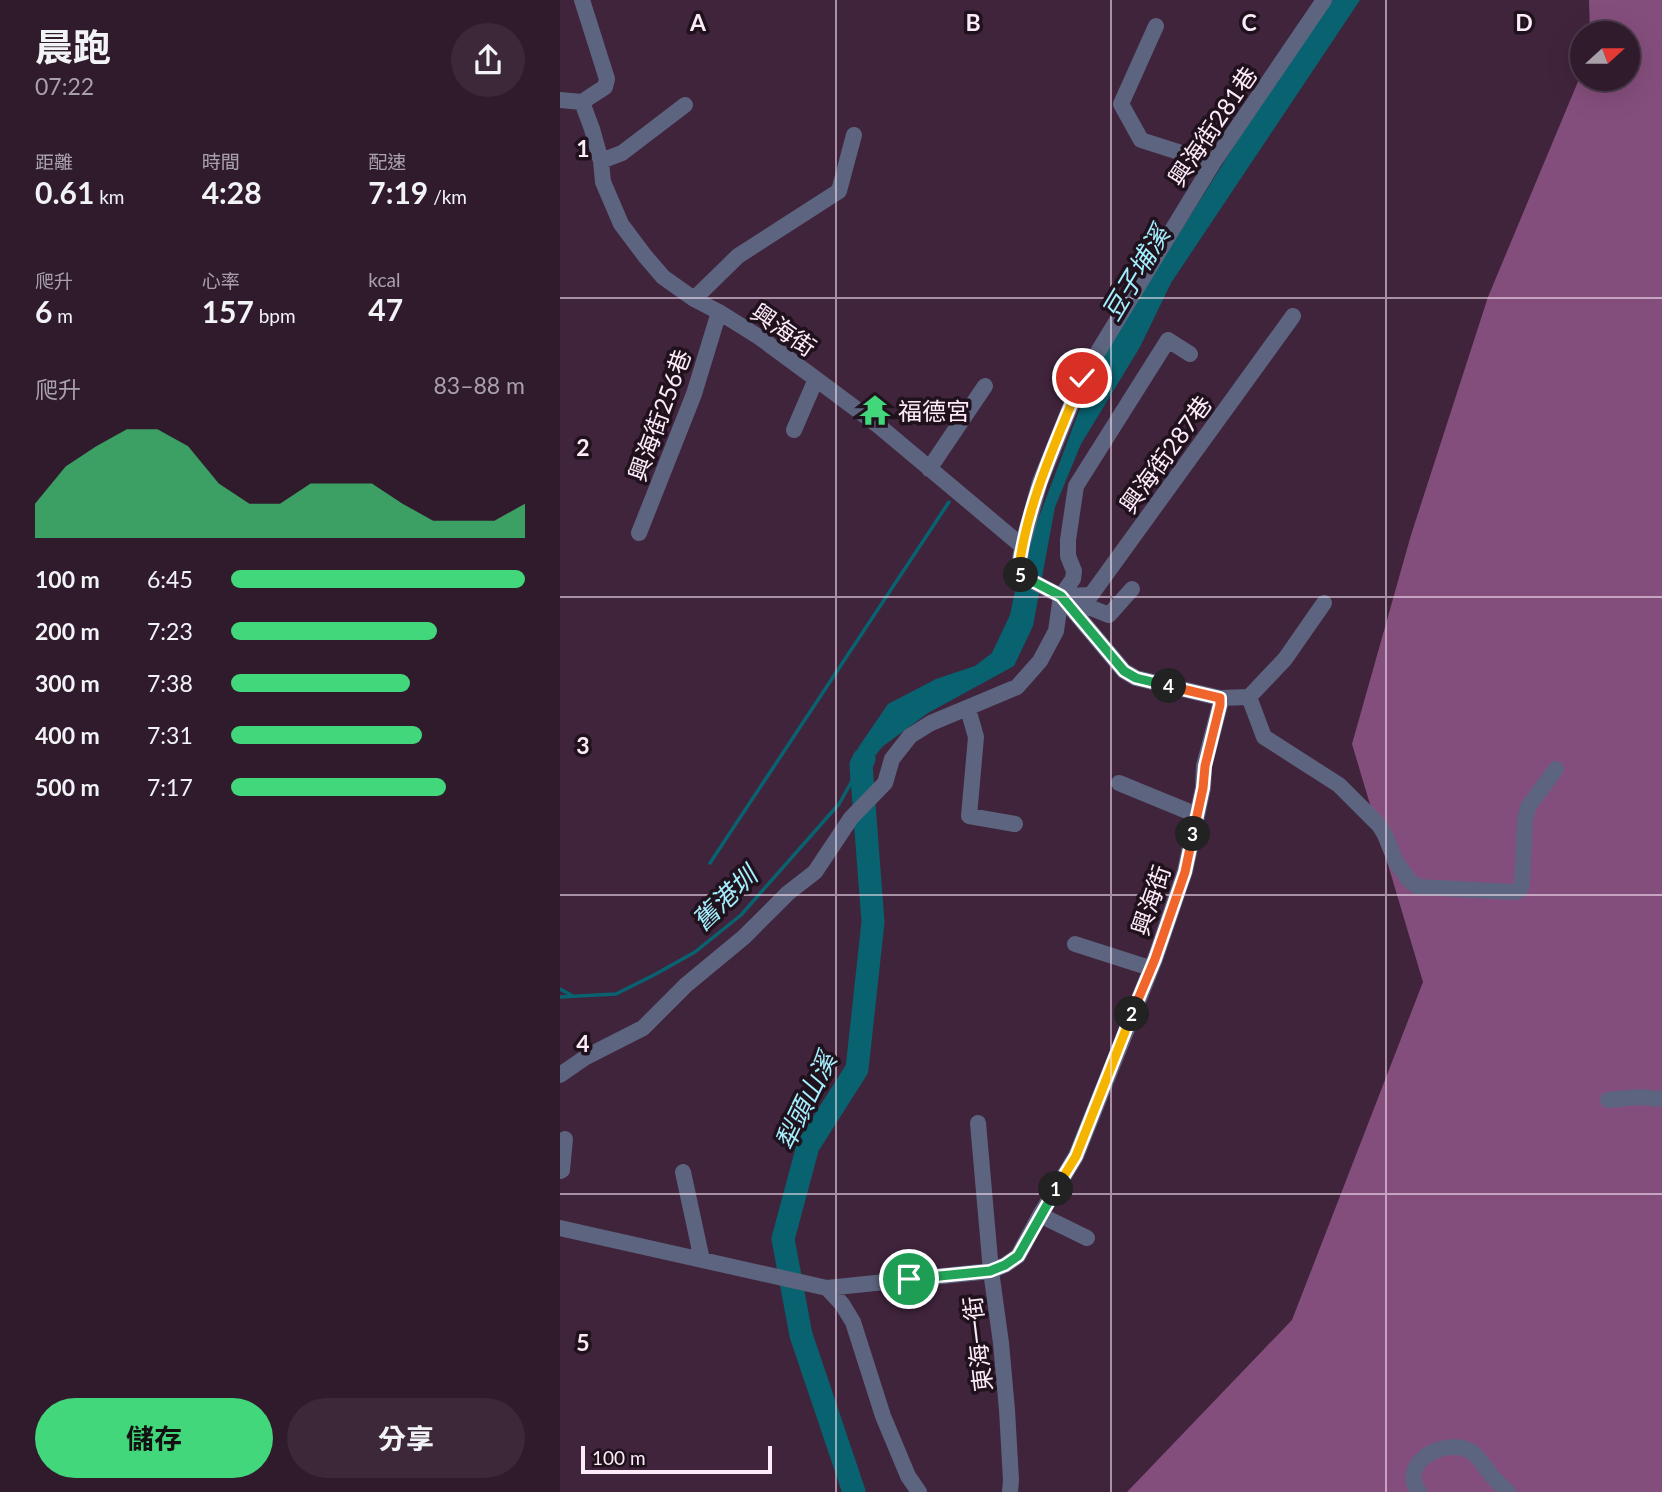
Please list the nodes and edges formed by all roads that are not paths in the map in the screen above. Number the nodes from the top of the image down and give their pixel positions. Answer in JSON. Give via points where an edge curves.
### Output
{"nodes":[{"id":1,"x":583,"y":0,"type":"edge"},
{"id":2,"x":1324,"y":0,"type":"edge"},
{"id":3,"x":1156,"y":26,"type":"dead end"},
{"id":4,"x":560,"y":100,"type":"edge"},
{"id":5,"x":582,"y":102,"type":"junction"},
{"id":6,"x":685,"y":105,"type":"dead end"},
{"id":7,"x":854,"y":135,"type":"dead end"},
{"id":8,"x":601,"y":161,"type":"junction"},
{"id":9,"x":1213,"y":163,"type":"junction"},
{"id":10,"x":694,"y":299,"type":"junction"},
{"id":11,"x":719,"y":312,"type":"junction"},
{"id":12,"x":1293,"y":316,"type":"dead end"},
{"id":13,"x":1190,"y":354,"type":"dead end"},
{"id":14,"x":816,"y":379,"type":"junction"},
{"id":15,"x":985,"y":386,"type":"dead end"},
{"id":16,"x":794,"y":430,"type":"dead end"},
{"id":17,"x":929,"y":469,"type":"junction"},
{"id":18,"x":639,"y":533,"type":"dead end"},
{"id":19,"x":1022,"y":546,"type":"junction"},
{"id":20,"x":1132,"y":590,"type":"dead end"},
{"id":21,"x":1061,"y":596,"type":"junction"},
{"id":22,"x":1324,"y":603,"type":"dead end"},
{"id":23,"x":1249,"y":696,"type":"junction"},
{"id":24,"x":1220,"y":698,"type":"junction"},
{"id":25,"x":968,"y":709,"type":"junction"},
{"id":26,"x":1556,"y":769,"type":"dead end"},
{"id":27,"x":1119,"y":783,"type":"dead end"},
{"id":28,"x":1197,"y":815,"type":"junction"},
{"id":29,"x":1015,"y":824,"type":"dead end"},
{"id":30,"x":1075,"y":944,"type":"dead end"},
{"id":31,"x":1150,"y":968,"type":"junction"},
{"id":32,"x":560,"y":1074,"type":"edge"},
{"id":33,"x":1662,"y":1099,"type":"edge"},
{"id":34,"x":1608,"y":1100,"type":"dead end"},
{"id":35,"x":978,"y":1124,"type":"dead end"},
{"id":36,"x":565,"y":1139,"type":"dead end"},
{"id":37,"x":560,"y":1171,"type":"edge"},
{"id":38,"x":683,"y":1172,"type":"dead end"},
{"id":39,"x":1040,"y":1215,"type":"junction"},
{"id":40,"x":560,"y":1228,"type":"edge"},
{"id":41,"x":1087,"y":1238,"type":"dead end"},
{"id":42,"x":702,"y":1260,"type":"junction"},
{"id":43,"x":990,"y":1271,"type":"junction"},
{"id":44,"x":827,"y":1288,"type":"junction"},
{"id":45,"x":919,"y":1492,"type":"edge"},
{"id":46,"x":1010,"y":1492,"type":"edge"},
{"id":47,"x":1419,"y":1492,"type":"edge"},
{"id":48,"x":1508,"y":1492,"type":"edge"}],
"edges":[{"from":1,"to":5,"type":"street","via":[[607,79],[605,87]]},
{"from":2,"to":9,"type":"street","name":"興海街281巷"},
{"from":3,"to":9,"type":"street","via":[[1121,104],[1141,140]]},
{"from":4,"to":5,"type":"street"},
{"from":5,"to":8,"type":"street","name":"興海街"},
{"from":6,"to":8,"type":"street","via":[[622,153]]},
{"from":7,"to":10,"type":"street","via":[[839,191],[738,256]]},
{"from":8,"to":10,"type":"street","name":"興海街","via":[[603,182],[621,224],[663,277]]},
{"from":9,"to":19,"type":"street","name":"興海街281巷","via":[[1082,378],[1040,482]]},
{"from":10,"to":11,"type":"street","name":"興海街"},
{"from":11,"to":14,"type":"street","name":"興海街"},
{"from":11,"to":18,"type":"street","name":"興海街256巷","via":[[694,394]]},
{"from":12,"to":21,"type":"street","name":"興海街287巷","via":[[1091,594]]},
{"from":13,"to":21,"type":"street","via":[[1168,340],[1076,486],[1068,540],[1073,579]]},
{"from":14,"to":16,"type":"street"},
{"from":14,"to":17,"type":"street","name":"興海街"},
{"from":15,"to":17,"type":"street"},
{"from":17,"to":19,"type":"street","name":"興海街"},
{"from":19,"to":21,"type":"street","via":[[1018,574]]},
{"from":20,"to":21,"type":"street","via":[[1109,615]]},
{"from":21,"to":24,"type":"street","via":[[1124,671]]},
{"from":21,"to":25,"type":"street","via":[[1056,631],[1040,661],[1017,687]]},
{"from":22,"to":23,"type":"street","via":[[1285,659]]},
{"from":23,"to":24,"type":"street"},
{"from":23,"to":26,"type":"street","via":[[1264,737],[1339,785],[1379,825],[1396,862],[1418,887],[1519,891],[1528,807]]},
{"from":24,"to":28,"type":"street","name":"興海街"},
{"from":25,"to":29,"type":"street","via":[[976,737],[970,816]]},
{"from":25,"to":32,"type":"street","via":[[910,736],[892,759],[885,783],[851,818],[815,872],[643,1028]]},
{"from":27,"to":28,"type":"street"},
{"from":28,"to":31,"type":"street","name":"興海街","via":[[1185,872]]},
{"from":30,"to":31,"type":"street"},
{"from":31,"to":39,"type":"street","name":"興海街","via":[[1076,1156]]},
{"from":33,"to":34,"type":"street"},
{"from":35,"to":43,"type":"street"},
{"from":36,"to":37,"type":"street"},
{"from":38,"to":42,"type":"street"},
{"from":39,"to":41,"type":"street"},
{"from":39,"to":43,"type":"street","name":"興海街","via":[[1018,1256]]},
{"from":40,"to":42,"type":"street"},
{"from":42,"to":44,"type":"street","name":"東海一街"},
{"from":43,"to":44,"type":"street","name":"東海一街"},
{"from":43,"to":46,"type":"street","name":"東海一街","via":[[1001,1343]]},
{"from":44,"to":45,"type":"street","via":[[853,1322],[883,1416]]},
{"from":47,"to":48,"type":"street","via":[[1413,1475],[1418,1464],[1442,1448],[1470,1451]]}]}
